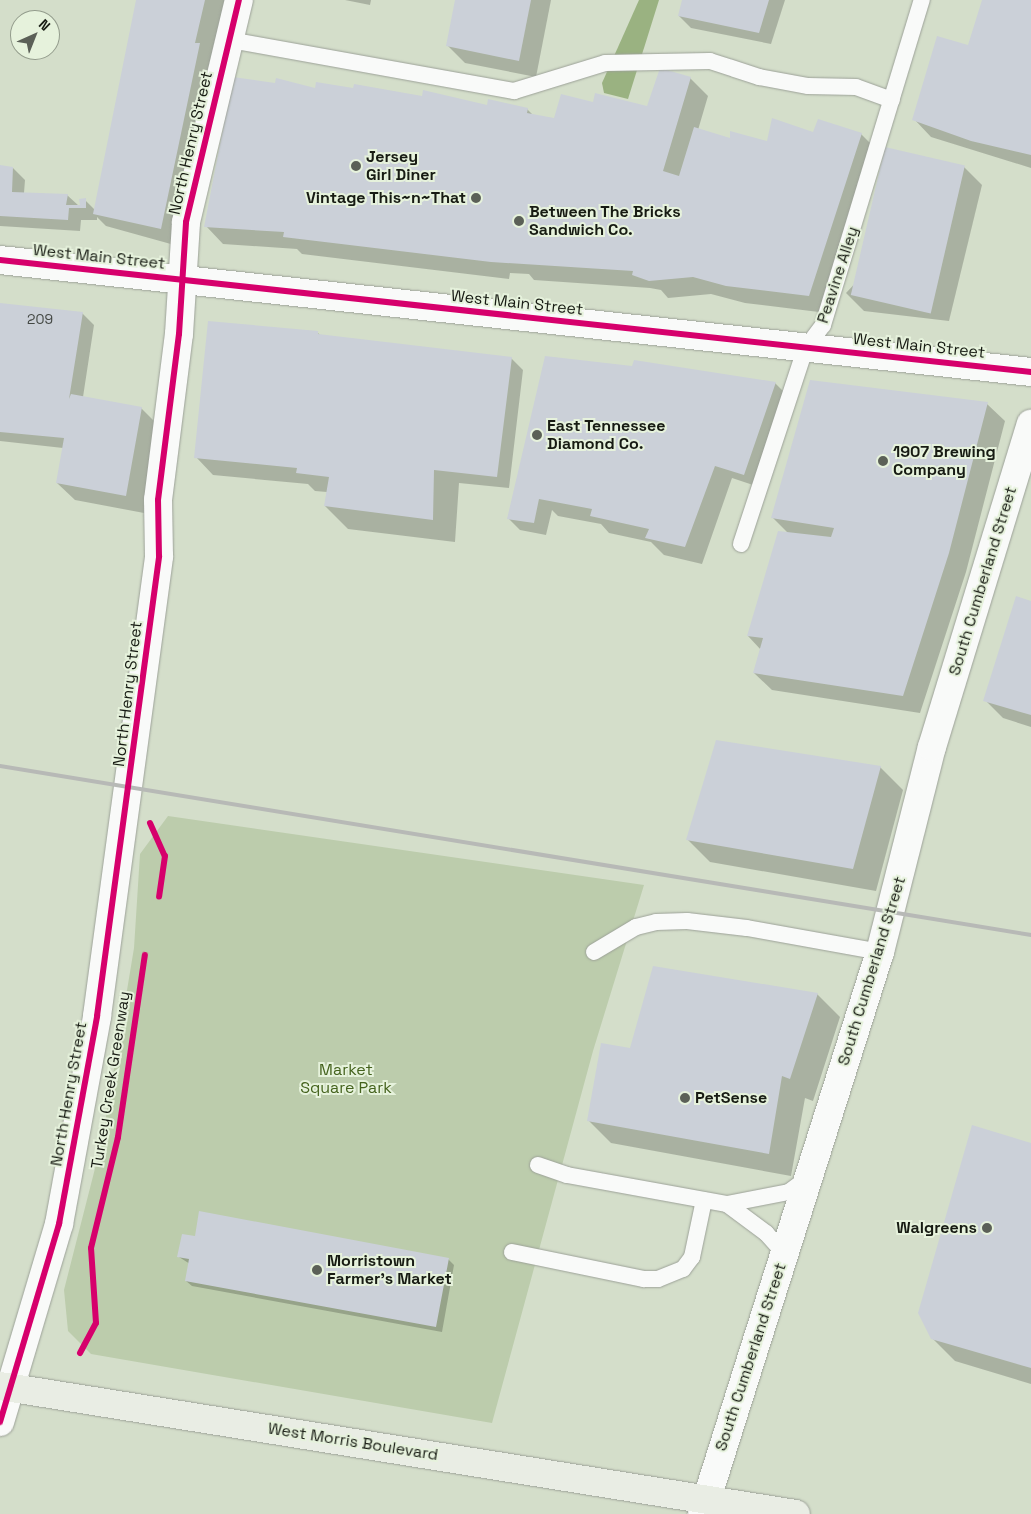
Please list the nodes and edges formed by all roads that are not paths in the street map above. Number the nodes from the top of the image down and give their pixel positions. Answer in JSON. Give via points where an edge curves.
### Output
{"nodes":[{"id":1,"x":239,"y":0,"type":"edge"},
{"id":2,"x":922,"y":0,"type":"edge"},
{"id":3,"x":230,"y":40,"type":"junction"},
{"id":4,"x":892,"y":100,"type":"junction"},
{"id":5,"x":0,"y":260,"type":"edge"},
{"id":6,"x":182,"y":279,"type":"junction"},
{"id":7,"x":806,"y":349,"type":"junction"},
{"id":8,"x":1031,"y":372,"type":"edge"},
{"id":9,"x":1031,"y":424,"type":"edge"},
{"id":10,"x":741,"y":544,"type":"dead end"},
{"id":11,"x":594,"y":952,"type":"dead end"},
{"id":12,"x":880,"y":952,"type":"junction"},
{"id":13,"x":538,"y":1165,"type":"dead end"},
{"id":14,"x":808,"y":1177,"type":"junction"},
{"id":15,"x":704,"y":1200,"type":"junction"},
{"id":16,"x":727,"y":1204,"type":"junction"},
{"id":17,"x":512,"y":1252,"type":"dead end"},
{"id":18,"x":784,"y":1253,"type":"junction"},
{"id":19,"x":5,"y":1387,"type":"edge"},
{"id":20,"x":0,"y":1422,"type":"edge"},
{"id":21,"x":704,"y":1506,"type":"edge"},
{"id":22,"x":796,"y":1514,"type":"edge"}],
"edges":[{"from":1,"to":3,"type":"street","name":"North Henry Street"},
{"from":2,"to":4,"type":"lane","name":"Peavine Alley"},
{"from":3,"to":4,"type":"lane","via":[[514,91],[605,64],[710,61],[759,77],[808,86],[856,87]]},
{"from":3,"to":6,"type":"street","name":"North Henry Street","via":[[186,222]]},
{"from":4,"to":7,"type":"lane","name":"Peavine Alley","via":[[823,325]]},
{"from":5,"to":6,"type":"street","name":"West Main Street"},
{"from":6,"to":7,"type":"street","name":"West Main Street"},
{"from":6,"to":19,"type":"street","name":"North Henry Street","via":[[179,334],[158,500],[159,556],[97,1016],[59,1224]]},
{"from":7,"to":8,"type":"street","name":"West Main Street"},
{"from":7,"to":10,"type":"lane","name":"Peavine Alley"},
{"from":9,"to":12,"type":"street","name":"South Cumberland Street","via":[[932,748]]},
{"from":11,"to":12,"type":"lane","via":[[636,927],[656,922],[688,921]]},
{"from":12,"to":14,"type":"street","name":"South Cumberland Street"},
{"from":13,"to":15,"type":"lane","via":[[567,1175]]},
{"from":14,"to":16,"type":"lane","via":[[789,1192]]},
{"from":14,"to":18,"type":"street","name":"South Cumberland Street"},
{"from":15,"to":16,"type":"lane"},
{"from":15,"to":17,"type":"lane","via":[[692,1257],[683,1269],[658,1279],[644,1279]]},
{"from":16,"to":18,"type":"lane","via":[[766,1233]]},
{"from":18,"to":21,"type":"street","name":"South Cumberland Street"},
{"from":19,"to":20,"type":"street","name":"North Henry Street"},
{"from":19,"to":21,"type":"main road","name":"West Morris Boulevard"},
{"from":21,"to":22,"type":"main road","name":"West Morris Boulevard"}]}
